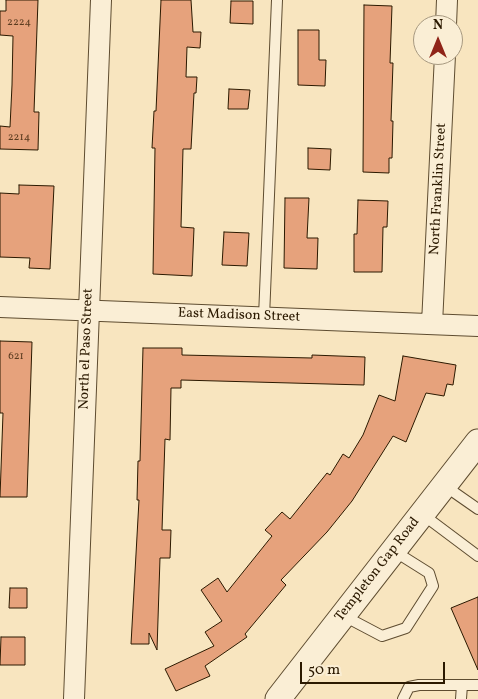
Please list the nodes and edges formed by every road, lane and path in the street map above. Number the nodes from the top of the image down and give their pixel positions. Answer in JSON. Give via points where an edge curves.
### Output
{"nodes":[{"id":1,"x":101,"y":0,"type":"edge"},
{"id":2,"x":278,"y":0,"type":"edge"},
{"id":3,"x":447,"y":0,"type":"edge"},
{"id":4,"x":446,"y":15,"type":"edge"},
{"id":5,"x":445,"y":65,"type":"edge"},
{"id":6,"x":0,"y":307,"type":"edge"},
{"id":7,"x":89,"y":310,"type":"junction"},
{"id":8,"x":264,"y":317,"type":"junction"},
{"id":9,"x":432,"y":324,"type":"junction"},
{"id":10,"x":478,"y":326,"type":"edge"},
{"id":11,"x":478,"y":442,"type":"edge"},
{"id":12,"x":444,"y":486,"type":"junction"},
{"id":13,"x":478,"y":509,"type":"edge"},
{"id":14,"x":422,"y":514,"type":"junction"},
{"id":15,"x":394,"y":550,"type":"junction"},
{"id":16,"x":478,"y":556,"type":"edge"},
{"id":17,"x":343,"y":616,"type":"junction"},
{"id":18,"x":462,"y":685,"type":"junction"},
{"id":19,"x":478,"y":685,"type":"edge"},
{"id":20,"x":74,"y":699,"type":"edge"},
{"id":21,"x":278,"y":699,"type":"edge"},
{"id":22,"x":403,"y":699,"type":"edge"},
{"id":23,"x":461,"y":699,"type":"edge"}],
"edges":[{"from":1,"to":7,"type":"street","name":"North el Paso Street"},
{"from":2,"to":8,"type":"lane"},
{"from":3,"to":4,"type":"street"},
{"from":5,"to":9,"type":"street","name":"North Franklin Street"},
{"from":6,"to":7,"type":"street","name":"East Madison Street"},
{"from":7,"to":8,"type":"street","name":"East Madison Street"},
{"from":7,"to":20,"type":"street","name":"North el Paso Street"},
{"from":8,"to":9,"type":"street","name":"East Madison Street"},
{"from":9,"to":10,"type":"street","name":"East Madison Street"},
{"from":11,"to":12,"type":"street","name":"Templeton Gap Road"},
{"from":12,"to":13,"type":"lane"},
{"from":12,"to":14,"type":"street","name":"Templeton Gap Road"},
{"from":14,"to":15,"type":"street","name":"Templeton Gap Road"},
{"from":14,"to":16,"type":"lane"},
{"from":15,"to":17,"type":"street","name":"Templeton Gap Road"},
{"from":15,"to":17,"type":"lane","via":[[429,573],[433,586],[406,628],[382,636]]},
{"from":17,"to":21,"type":"street","name":"Templeton Gap Road"},
{"from":18,"to":19,"type":"lane"},
{"from":18,"to":22,"type":"lane","via":[[410,687]]},
{"from":18,"to":23,"type":"lane"}]}
